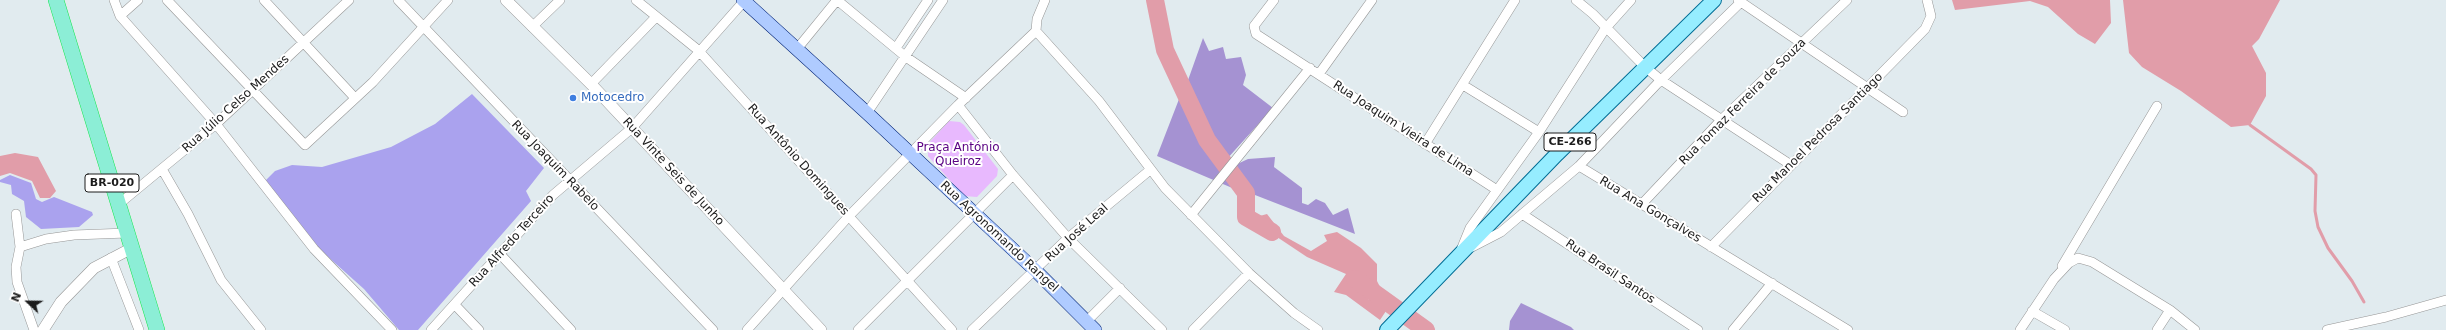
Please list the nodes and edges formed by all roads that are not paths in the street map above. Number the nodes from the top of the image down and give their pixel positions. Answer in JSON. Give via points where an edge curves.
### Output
{"nodes":[{"id":1,"x":56,"y":0,"type":"edge"},
{"id":2,"x":114,"y":0,"type":"edge"},
{"id":3,"x":138,"y":0,"type":"edge"},
{"id":4,"x":167,"y":0,"type":"edge"},
{"id":5,"x":264,"y":0,"type":"edge"},
{"id":6,"x":349,"y":0,"type":"edge"},
{"id":7,"x":398,"y":0,"type":"edge"},
{"id":8,"x":448,"y":0,"type":"edge"},
{"id":9,"x":506,"y":0,"type":"edge"},
{"id":10,"x":560,"y":0,"type":"edge"},
{"id":11,"x":636,"y":0,"type":"edge"},
{"id":12,"x":744,"y":0,"type":"edge"},
{"id":13,"x":928,"y":0,"type":"edge"},
{"id":14,"x":943,"y":0,"type":"edge"},
{"id":15,"x":1045,"y":0,"type":"edge"},
{"id":16,"x":1274,"y":0,"type":"edge"},
{"id":17,"x":1372,"y":0,"type":"edge"},
{"id":18,"x":1515,"y":0,"type":"edge"},
{"id":19,"x":1576,"y":0,"type":"edge"},
{"id":20,"x":1631,"y":0,"type":"edge"},
{"id":21,"x":1714,"y":0,"type":"edge"},
{"id":22,"x":1847,"y":0,"type":"edge"},
{"id":23,"x":1927,"y":0,"type":"edge"},
{"id":24,"x":841,"y":1,"type":"edge"},
{"id":25,"x":1739,"y":1,"type":"edge"},
{"id":26,"x":120,"y":16,"type":"junction"},
{"id":27,"x":656,"y":16,"type":"junction"},
{"id":28,"x":532,"y":27,"type":"junction"},
{"id":29,"x":423,"y":28,"type":"junction"},
{"id":30,"x":1605,"y":28,"type":"junction"},
{"id":31,"x":1036,"y":31,"type":"junction"},
{"id":32,"x":304,"y":42,"type":"junction"},
{"id":33,"x":1800,"y":44,"type":"junction"},
{"id":34,"x":896,"y":48,"type":"junction"},
{"id":35,"x":797,"y":49,"type":"junction"},
{"id":36,"x":698,"y":50,"type":"junction"},
{"id":37,"x":906,"y":57,"type":"junction"},
{"id":38,"x":1310,"y":68,"type":"junction"},
{"id":39,"x":1645,"y":68,"type":"junction"},
{"id":40,"x":1319,"y":74,"type":"junction"},
{"id":41,"x":1661,"y":80,"type":"junction"},
{"id":42,"x":591,"y":84,"type":"junction"},
{"id":43,"x":1463,"y":85,"type":"junction"},
{"id":44,"x":1867,"y":88,"type":"junction"},
{"id":45,"x":252,"y":90,"type":"junction"},
{"id":46,"x":356,"y":98,"type":"junction"},
{"id":47,"x":966,"y":98,"type":"junction"},
{"id":48,"x":958,"y":105,"type":"junction"},
{"id":49,"x":2157,"y":106,"type":"dead end"},
{"id":50,"x":868,"y":112,"type":"junction"},
{"id":51,"x":1903,"y":112,"type":"dead end"},
{"id":52,"x":1722,"y":119,"type":"junction"},
{"id":53,"x":216,"y":124,"type":"junction"},
{"id":54,"x":632,"y":128,"type":"junction"},
{"id":55,"x":1539,"y":132,"type":"junction"},
{"id":56,"x":1425,"y":144,"type":"junction"},
{"id":57,"x":911,"y":153,"type":"junction"},
{"id":58,"x":1790,"y":165,"type":"junction"},
{"id":59,"x":1579,"y":166,"type":"junction"},
{"id":60,"x":162,"y":169,"type":"junction"},
{"id":61,"x":1150,"y":170,"type":"junction"},
{"id":62,"x":1013,"y":175,"type":"junction"},
{"id":63,"x":568,"y":180,"type":"junction"},
{"id":64,"x":1497,"y":190,"type":"junction"},
{"id":65,"x":119,"y":204,"type":"junction"},
{"id":66,"x":1641,"y":205,"type":"junction"},
{"id":67,"x":16,"y":214,"type":"dead end"},
{"id":68,"x":975,"y":214,"type":"junction"},
{"id":69,"x":1522,"y":214,"type":"junction"},
{"id":70,"x":1191,"y":215,"type":"junction"},
{"id":71,"x":849,"y":216,"type":"junction"},
{"id":72,"x":127,"y":233,"type":"junction"},
{"id":73,"x":1068,"y":238,"type":"junction"},
{"id":74,"x":20,"y":247,"type":"junction"},
{"id":75,"x":1711,"y":247,"type":"junction"},
{"id":76,"x":132,"y":248,"type":"junction"},
{"id":77,"x":498,"y":253,"type":"junction"},
{"id":78,"x":1460,"y":253,"type":"junction"},
{"id":79,"x":111,"y":258,"type":"junction"},
{"id":80,"x":1036,"y":271,"type":"junction"},
{"id":81,"x":1249,"y":273,"type":"junction"},
{"id":82,"x":2054,"y":279,"type":"junction"},
{"id":83,"x":908,"y":280,"type":"junction"},
{"id":84,"x":1772,"y":283,"type":"junction"},
{"id":85,"x":1120,"y":288,"type":"junction"},
{"id":86,"x":783,"y":289,"type":"junction"},
{"id":87,"x":2446,"y":300,"type":"edge"},
{"id":88,"x":454,"y":305,"type":"junction"},
{"id":89,"x":2170,"y":310,"type":"junction"},
{"id":90,"x":2032,"y":311,"type":"junction"},
{"id":91,"x":1091,"y":326,"type":"edge"},
{"id":92,"x":2342,"y":329,"type":"edge"},
{"id":93,"x":34,"y":330,"type":"edge"},
{"id":94,"x":43,"y":330,"type":"edge"},
{"id":95,"x":138,"y":330,"type":"edge"},
{"id":96,"x":157,"y":330,"type":"edge"},
{"id":97,"x":261,"y":330,"type":"edge"},
{"id":98,"x":392,"y":330,"type":"edge"},
{"id":99,"x":431,"y":330,"type":"edge"},
{"id":100,"x":479,"y":330,"type":"edge"},
{"id":101,"x":571,"y":330,"type":"edge"},
{"id":102,"x":713,"y":330,"type":"edge"},
{"id":103,"x":747,"y":330,"type":"edge"},
{"id":104,"x":821,"y":330,"type":"edge"},
{"id":105,"x":858,"y":330,"type":"edge"},
{"id":106,"x":952,"y":330,"type":"edge"},
{"id":107,"x":972,"y":330,"type":"edge"},
{"id":108,"x":1162,"y":330,"type":"edge"},
{"id":109,"x":1193,"y":330,"type":"edge"},
{"id":110,"x":1318,"y":330,"type":"edge"},
{"id":111,"x":1387,"y":330,"type":"edge"},
{"id":112,"x":1698,"y":330,"type":"edge"},
{"id":113,"x":1733,"y":330,"type":"edge"},
{"id":114,"x":1848,"y":330,"type":"edge"},
{"id":115,"x":2020,"y":330,"type":"edge"},
{"id":116,"x":2065,"y":330,"type":"edge"},
{"id":117,"x":2157,"y":330,"type":"edge"},
{"id":118,"x":2195,"y":330,"type":"edge"},
{"id":119,"x":2327,"y":330,"type":"edge"}],
"edges":[{"from":1,"to":65,"type":"highway","number":"BR-020"},
{"from":2,"to":26,"type":"street"},
{"from":3,"to":26,"type":"street"},
{"from":4,"to":45,"type":"street"},
{"from":5,"to":32,"type":"street"},
{"from":6,"to":32,"type":"street","name":"Rua Júlio Celso Mendes"},
{"from":7,"to":29,"type":"street","name":"Rua Joaquim Rabelo"},
{"from":8,"to":29,"type":"street"},
{"from":9,"to":28,"type":"street","name":"Rua Vinte Seis de Junho"},
{"from":10,"to":28,"type":"street"},
{"from":11,"to":27,"type":"street","name":"Rua Antônio Domingues"},
{"from":12,"to":35,"type":"main road","name":"Rua Agronomando Rangel"},
{"from":12,"to":36,"type":"street","name":"Rua Alfredo Terceiro"},
{"from":13,"to":34,"type":"street"},
{"from":14,"to":37,"type":"street"},
{"from":15,"to":31,"type":"street","via":[[1037,19]]},
{"from":16,"to":38,"type":"street","name":"Rua Joaquim Vieira de Lima","via":[[1254,26],[1256,34]]},
{"from":17,"to":40,"type":"street"},
{"from":18,"to":43,"type":"street"},
{"from":19,"to":30,"type":"street"},
{"from":20,"to":30,"type":"street"},
{"from":21,"to":39,"type":"main road","number":"CE-266"},
{"from":22,"to":33,"type":"street","name":"Rua Tomaz Ferreira de Souza"},
{"from":23,"to":44,"type":"street","name":"Rua Manoel Pedrosa Santiago","via":[[1931,16],[1925,29]]},
{"from":24,"to":34,"type":"street"},
{"from":24,"to":35,"type":"street"},
{"from":25,"to":33,"type":"street"},
{"from":25,"to":41,"type":"street"},
{"from":26,"to":53,"type":"street"},
{"from":27,"to":36,"type":"street","name":"Rua Antônio Domingues"},
{"from":27,"to":42,"type":"street"},
{"from":28,"to":42,"type":"street","name":"Rua Vinte Seis de Junho"},
{"from":29,"to":46,"type":"street"},
{"from":29,"to":63,"type":"street","name":"Rua Joaquim Rabelo"},
{"from":30,"to":39,"type":"street"},
{"from":30,"to":55,"type":"street"},
{"from":31,"to":47,"type":"street"},
{"from":31,"to":61,"type":"street","via":[[1099,101]]},
{"from":32,"to":45,"type":"street","name":"Rua Júlio Celso Mendes"},
{"from":32,"to":46,"type":"street"},
{"from":33,"to":44,"type":"street"},
{"from":33,"to":52,"type":"street","name":"Rua Tomaz Ferreira de Souza"},
{"from":34,"to":37,"type":"street"},
{"from":35,"to":50,"type":"main road","name":"Rua Agronomando Rangel"},
{"from":36,"to":54,"type":"street","name":"Rua Alfredo Terceiro"},
{"from":36,"to":71,"type":"street","name":"Rua Antônio Domingues"},
{"from":37,"to":47,"type":"street"},
{"from":37,"to":50,"type":"street"},
{"from":38,"to":40,"type":"street","name":"Rua Joaquim Vieira de Lima"},
{"from":38,"to":70,"type":"street"},
{"from":39,"to":41,"type":"street"},
{"from":39,"to":78,"type":"main road","number":"CE-266"},
{"from":40,"to":56,"type":"street","name":"Rua Joaquim Vieira de Lima"},
{"from":41,"to":52,"type":"street"},
{"from":41,"to":59,"type":"street"},
{"from":42,"to":54,"type":"street","name":"Rua Vinte Seis de Junho"},
{"from":43,"to":55,"type":"street"},
{"from":43,"to":56,"type":"street"},
{"from":44,"to":51,"type":"street"},
{"from":44,"to":58,"type":"street","name":"Rua Manoel Pedrosa Santiago"},
{"from":45,"to":46,"type":"street","via":[[305,145]]},
{"from":45,"to":53,"type":"street","name":"Rua Júlio Celso Mendes"},
{"from":47,"to":48,"type":"street"},
{"from":48,"to":57,"type":"street"},
{"from":48,"to":62,"type":"street"},
{"from":49,"to":82,"type":"street"},
{"from":50,"to":57,"type":"main road","name":"Rua Agronomando Rangel"},
{"from":52,"to":58,"type":"street"},
{"from":52,"to":66,"type":"street","name":"Rua Tomaz Ferreira de Souza"},
{"from":53,"to":60,"type":"street","name":"Rua Júlio Celso Mendes"},
{"from":53,"to":98,"type":"street","via":[[314,249]]},
{"from":54,"to":63,"type":"street","name":"Rua Alfredo Terceiro"},
{"from":54,"to":86,"type":"street","name":"Rua Vinte Seis de Junho"},
{"from":55,"to":64,"type":"street"},
{"from":56,"to":64,"type":"street","name":"Rua Joaquim Vieira de Lima"},
{"from":57,"to":68,"type":"main road","name":"Rua Agronomando Rangel"},
{"from":57,"to":71,"type":"street"},
{"from":58,"to":75,"type":"street","name":"Rua Manoel Pedrosa Santiago"},
{"from":59,"to":66,"type":"street","name":"Rua Ana Gonçalves"},
{"from":59,"to":69,"type":"street"},
{"from":60,"to":65,"type":"street","name":"Rua Júlio Celso Mendes"},
{"from":60,"to":97,"type":"street","via":[[222,280]]},
{"from":61,"to":70,"type":"street"},
{"from":61,"to":73,"type":"street","name":"Rua José Leal"},
{"from":62,"to":68,"type":"street"},
{"from":62,"to":73,"type":"street"},
{"from":63,"to":77,"type":"street","name":"Rua Alfredo Terceiro"},
{"from":63,"to":102,"type":"street","name":"Rua Joaquim Rabelo"},
{"from":64,"to":78,"type":"street","via":[[1470,228]]},
{"from":65,"to":72,"type":"highway","number":"BR-020"},
{"from":66,"to":75,"type":"street","name":"Rua Ana Gonçalves"},
{"from":67,"to":74,"type":"street"},
{"from":68,"to":80,"type":"main road","name":"Rua Agronomando Rangel"},
{"from":68,"to":83,"type":"street"},
{"from":69,"to":78,"type":"street","via":[[1501,232]]},
{"from":69,"to":112,"type":"street","name":"Rua Brasil Santos"},
{"from":70,"to":81,"type":"street"},
{"from":71,"to":83,"type":"street","name":"Rua Antônio Domingues"},
{"from":71,"to":86,"type":"street"},
{"from":72,"to":74,"type":"street","via":[[67,236]]},
{"from":72,"to":76,"type":"highway","number":"BR-020"},
{"from":73,"to":80,"type":"street","name":"Rua José Leal"},
{"from":73,"to":85,"type":"street"},
{"from":74,"to":93,"type":"street","via":[[16,267],[17,282]]},
{"from":75,"to":84,"type":"street","name":"Rua Ana Gonçalves"},
{"from":76,"to":79,"type":"street"},
{"from":76,"to":96,"type":"highway","number":"BR-020"},
{"from":77,"to":88,"type":"street","name":"Rua Alfredo Terceiro"},
{"from":77,"to":101,"type":"street"},
{"from":78,"to":111,"type":"main road","number":"CE-266","via":[[1430,288]]},
{"from":79,"to":94,"type":"street","via":[[94,268],[60,302]]},
{"from":79,"to":95,"type":"street"},
{"from":80,"to":91,"type":"main road","name":"Rua Agronomando Rangel"},
{"from":80,"to":107,"type":"street","name":"Rua José Leal"},
{"from":81,"to":109,"type":"street"},
{"from":81,"to":110,"type":"street"},
{"from":82,"to":89,"type":"street","via":[[2069,263],[2084,258]]},
{"from":82,"to":90,"type":"street"},
{"from":83,"to":105,"type":"street"},
{"from":83,"to":106,"type":"street","name":"Rua Antônio Domingues"},
{"from":84,"to":113,"type":"street"},
{"from":84,"to":114,"type":"street","name":"Rua Ana Gonçalves"},
{"from":85,"to":91,"type":"street"},
{"from":85,"to":108,"type":"street"},
{"from":86,"to":103,"type":"street"},
{"from":86,"to":104,"type":"street","name":"Rua Vinte Seis de Junho"},
{"from":87,"to":92,"type":"street"},
{"from":88,"to":99,"type":"street","name":"Rua Alfredo Terceiro"},
{"from":88,"to":100,"type":"street"},
{"from":89,"to":117,"type":"street"},
{"from":89,"to":118,"type":"street"},
{"from":90,"to":115,"type":"street"},
{"from":90,"to":116,"type":"street"},
{"from":92,"to":119,"type":"street"}]}
